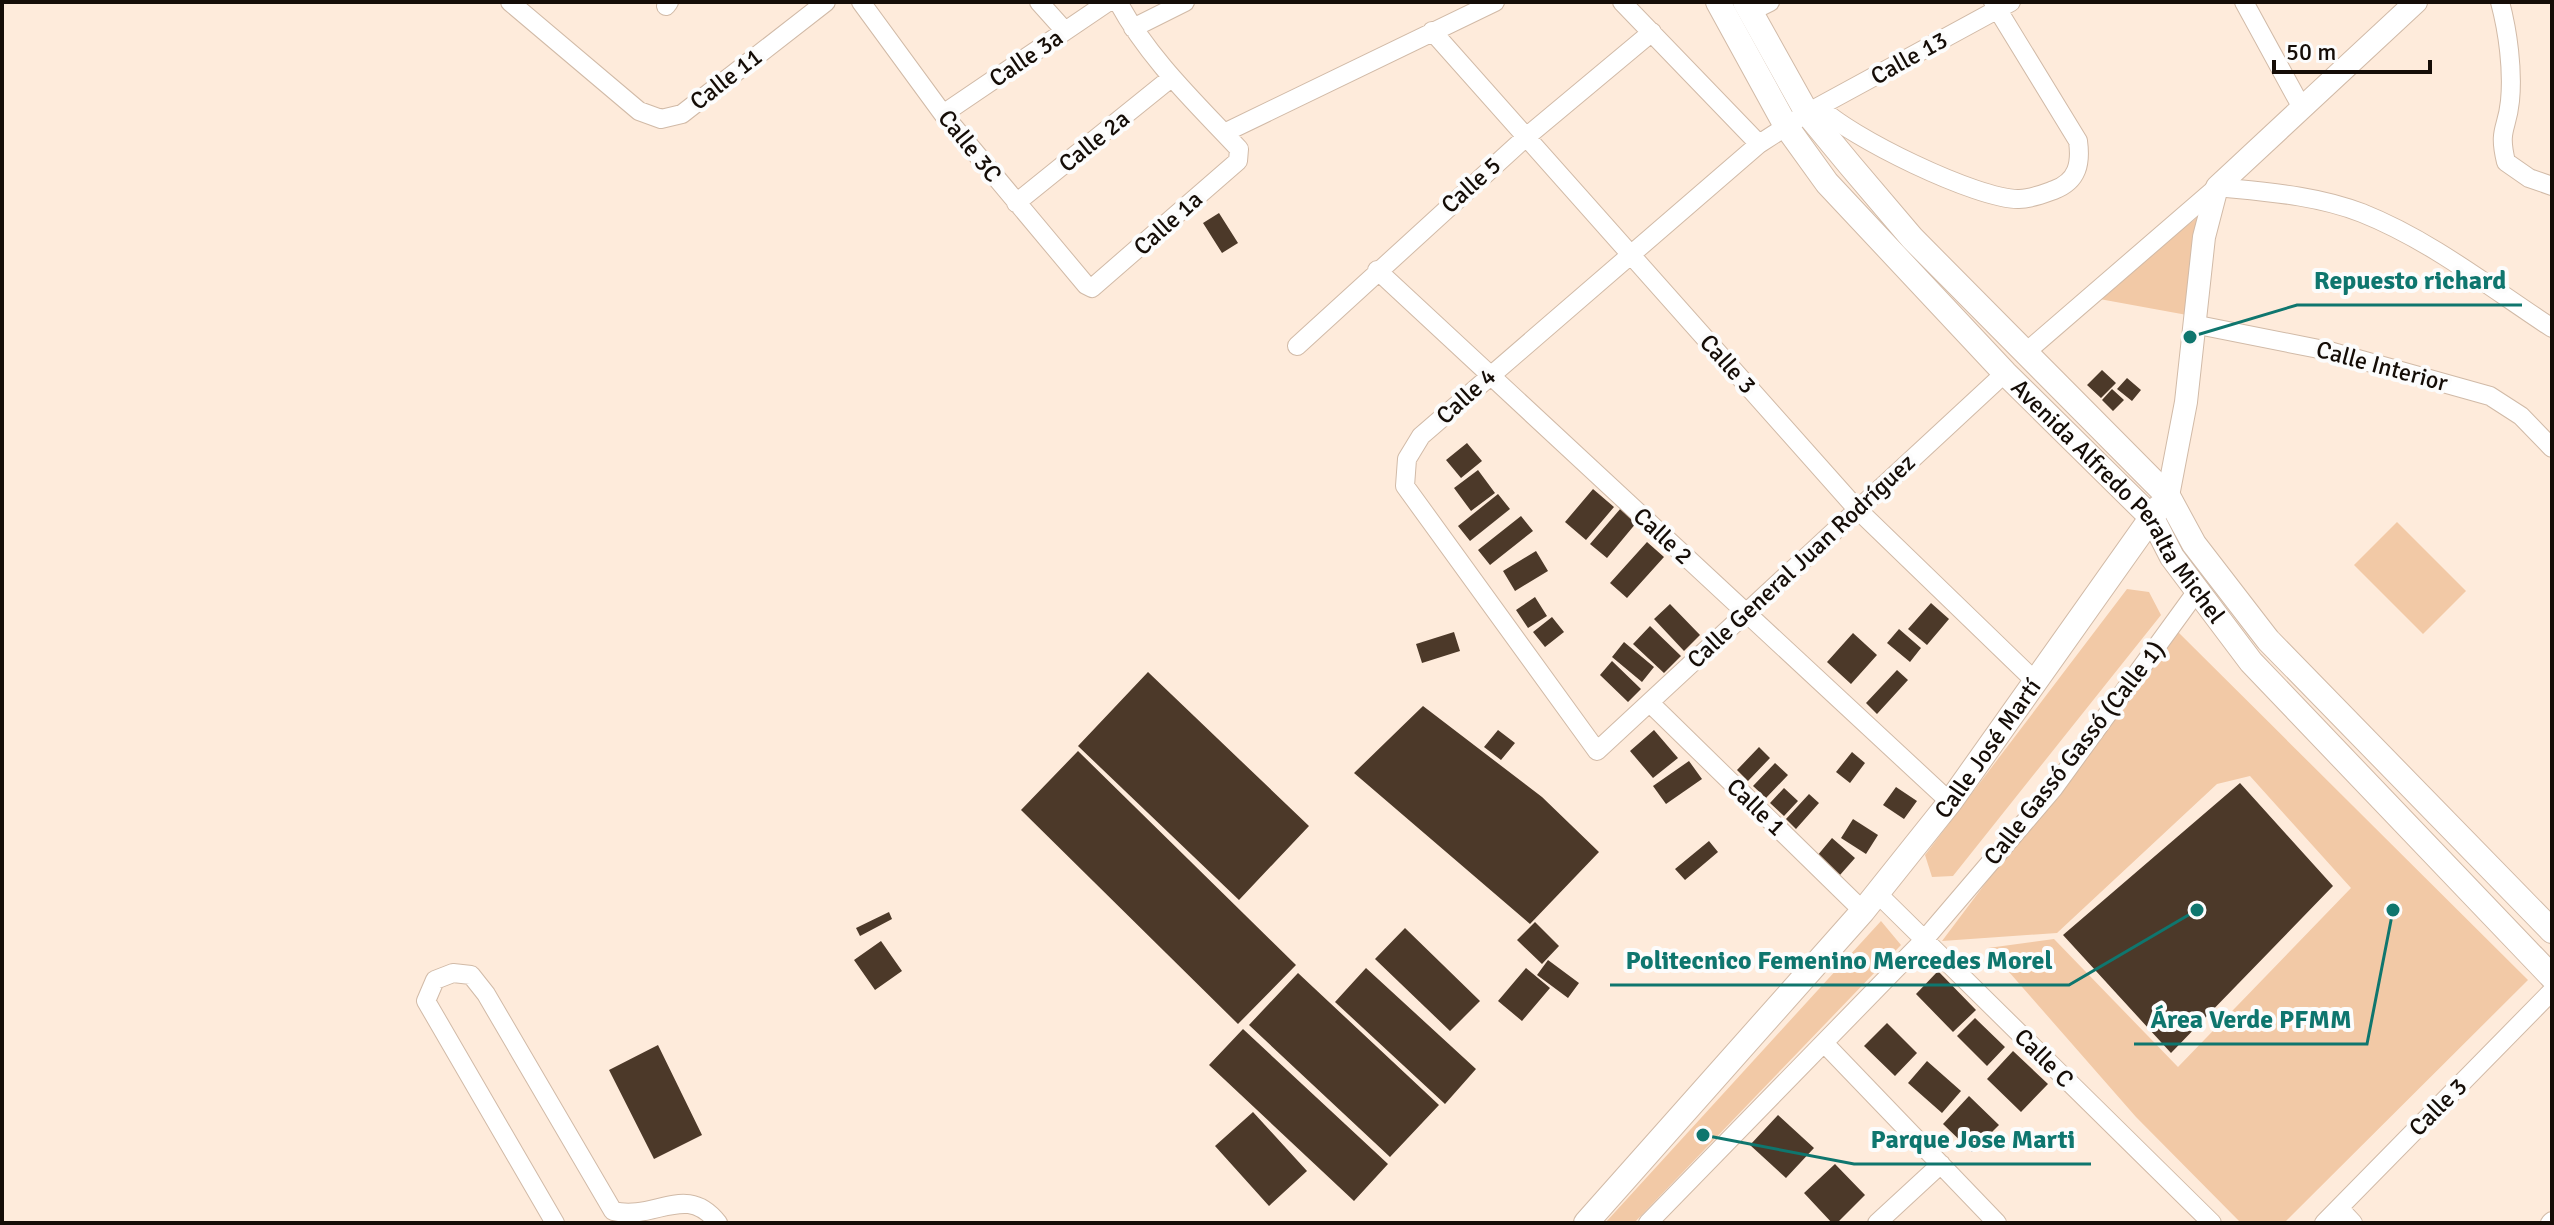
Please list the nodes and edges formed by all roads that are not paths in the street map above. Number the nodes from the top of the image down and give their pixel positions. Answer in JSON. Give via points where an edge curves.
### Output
{"nodes":[{"id":1,"x":510,"y":2,"type":"edge"},
{"id":2,"x":826,"y":2,"type":"edge"},
{"id":3,"x":861,"y":2,"type":"edge"},
{"id":4,"x":1039,"y":2,"type":"edge"},
{"id":5,"x":1108,"y":2,"type":"edge"},
{"id":6,"x":1118,"y":2,"type":"edge"},
{"id":7,"x":1185,"y":2,"type":"edge"},
{"id":8,"x":1495,"y":2,"type":"edge"},
{"id":9,"x":1622,"y":2,"type":"edge"},
{"id":10,"x":1718,"y":2,"type":"edge"},
{"id":11,"x":2244,"y":2,"type":"edge"},
{"id":12,"x":2416,"y":2,"type":"edge"},
{"id":13,"x":2500,"y":2,"type":"edge"},
{"id":14,"x":2000,"y":4,"type":"edge"},
{"id":15,"x":1755,"y":5,"type":"edge"},
{"id":16,"x":1133,"y":28,"type":"junction"},
{"id":17,"x":1065,"y":31,"type":"junction"},
{"id":18,"x":1432,"y":31,"type":"junction"},
{"id":19,"x":1652,"y":32,"type":"junction"},
{"id":20,"x":1171,"y":78,"type":"junction"},
{"id":21,"x":2302,"y":108,"type":"junction"},
{"id":22,"x":1814,"y":110,"type":"junction"},
{"id":23,"x":943,"y":114,"type":"junction"},
{"id":24,"x":1786,"y":126,"type":"junction"},
{"id":25,"x":1224,"y":133,"type":"junction"},
{"id":26,"x":1525,"y":138,"type":"junction"},
{"id":27,"x":1759,"y":144,"type":"junction"},
{"id":28,"x":2552,"y":186,"type":"edge"},
{"id":29,"x":2217,"y":187,"type":"junction"},
{"id":30,"x":1016,"y":203,"type":"junction"},
{"id":31,"x":1631,"y":256,"type":"junction"},
{"id":32,"x":1377,"y":270,"type":"junction"},
{"id":33,"x":1086,"y":285,"type":"joint"},
{"id":34,"x":2193,"y":324,"type":"junction"},
{"id":35,"x":2552,"y":328,"type":"edge"},
{"id":36,"x":1297,"y":346,"type":"dead end"},
{"id":37,"x":2025,"y":353,"type":"junction"},
{"id":38,"x":2005,"y":373,"type":"junction"},
{"id":39,"x":1489,"y":375,"type":"junction"},
{"id":40,"x":2552,"y":448,"type":"edge"},
{"id":41,"x":2168,"y":496,"type":"junction"},
{"id":42,"x":1856,"y":508,"type":"junction"},
{"id":43,"x":2152,"y":518,"type":"junction"},
{"id":44,"x":2197,"y":591,"type":"junction"},
{"id":45,"x":1746,"y":613,"type":"junction"},
{"id":46,"x":2037,"y":683,"type":"junction"},
{"id":47,"x":1650,"y":703,"type":"junction"},
{"id":48,"x":1597,"y":751,"type":"joint"},
{"id":49,"x":1950,"y":802,"type":"junction"},
{"id":50,"x":1870,"y":902,"type":"junction"},
{"id":51,"x":2552,"y":931,"type":"edge"},
{"id":52,"x":1924,"y":940,"type":"junction"},
{"id":53,"x":2552,"y":977,"type":"edge"},
{"id":54,"x":2552,"y":991,"type":"edge"},
{"id":55,"x":1825,"y":1044,"type":"junction"},
{"id":56,"x":1941,"y":1164,"type":"junction"},
{"id":57,"x":2339,"y":1208,"type":"junction"},
{"id":58,"x":555,"y":1223,"type":"edge"},
{"id":59,"x":718,"y":1223,"type":"edge"},
{"id":60,"x":1586,"y":1223,"type":"edge"},
{"id":61,"x":1648,"y":1223,"type":"edge"},
{"id":62,"x":1877,"y":1223,"type":"edge"},
{"id":63,"x":1997,"y":1223,"type":"edge"},
{"id":64,"x":2212,"y":1223,"type":"edge"},
{"id":65,"x":2324,"y":1223,"type":"edge"},
{"id":66,"x":2353,"y":1223,"type":"edge"}],
"edges":[{"from":1,"to":2,"type":"street","name":"Calle 11","via":[[639,111],[661,119],[682,114]]},
{"from":3,"to":23,"type":"street","name":"Calle 3C"},
{"from":4,"to":17,"type":"street"},
{"from":5,"to":17,"type":"street","name":"Calle 3a"},
{"from":6,"to":16,"type":"street"},
{"from":7,"to":16,"type":"street"},
{"from":8,"to":18,"type":"street"},
{"from":9,"to":19,"type":"street"},
{"from":10,"to":24,"type":"main road","name":"Avenida Alfredo Peralta Michel"},
{"from":11,"to":21,"type":"street"},
{"from":12,"to":21,"type":"street"},
{"from":13,"to":28,"type":"street","via":[[2510,102],[2500,138],[2506,162]]},
{"from":14,"to":22,"type":"street","name":"Calle 13"},
{"from":14,"to":22,"type":"street","via":[[2078,141],[2081,162],[2062,187],[2018,199],[1986,193]]},
{"from":15,"to":22,"type":"main road","name":"Avenida Alfredo Peralta Michel"},
{"from":16,"to":20,"type":"street"},
{"from":17,"to":23,"type":"street","name":"Calle 3a"},
{"from":18,"to":25,"type":"street"},
{"from":18,"to":26,"type":"street","name":"Calle 3"},
{"from":19,"to":26,"type":"street","name":"Calle 5"},
{"from":19,"to":27,"type":"street"},
{"from":20,"to":25,"type":"street"},
{"from":20,"to":30,"type":"street","name":"Calle 2a"},
{"from":21,"to":29,"type":"street"},
{"from":22,"to":24,"type":"street","name":"Calle 4"},
{"from":22,"to":37,"type":"main road","name":"Avenida Alfredo Peralta Michel","via":[[1912,238]]},
{"from":23,"to":30,"type":"street","name":"Calle 3C"},
{"from":24,"to":27,"type":"street","name":"Calle 4"},
{"from":24,"to":38,"type":"main road","name":"Avenida Alfredo Peralta Michel","via":[[1827,183]]},
{"from":25,"to":33,"type":"street","name":"Calle 1a","via":[[1239,149],[1238,161],[1097,286]]},
{"from":26,"to":31,"type":"street","name":"Calle 3"},
{"from":26,"to":32,"type":"street","name":"Calle 5"},
{"from":27,"to":31,"type":"street","name":"Calle 4"},
{"from":29,"to":34,"type":"street","name":"Calle José Martí","via":[[2204,237]]},
{"from":29,"to":35,"type":"street","via":[[2291,195],[2362,213],[2416,239]]},
{"from":29,"to":37,"type":"street"},
{"from":30,"to":33,"type":"street","name":"Calle 3C"},
{"from":31,"to":39,"type":"street","name":"Calle 4"},
{"from":31,"to":42,"type":"street","name":"Calle 3"},
{"from":32,"to":36,"type":"street","name":"Calle 5"},
{"from":32,"to":39,"type":"street","name":"Calle 2"},
{"from":34,"to":40,"type":"street","name":"Calle Interior","via":[[2329,351],[2490,396],[2521,416]]},
{"from":34,"to":41,"type":"street","name":"Calle José Martí","via":[[2186,402]]},
{"from":37,"to":41,"type":"main road","name":"Avenida Alfredo Peralta Michel"},
{"from":38,"to":42,"type":"street","name":"Calle General Juan Rodríguez"},
{"from":38,"to":43,"type":"main road","name":"Avenida Alfredo Peralta Michel"},
{"from":39,"to":45,"type":"street","name":"Calle 2"},
{"from":39,"to":48,"type":"street","name":"Calle 4","via":[[1412,447],[1405,486]]},
{"from":41,"to":43,"type":"main road","name":"Calle José Martí"},
{"from":41,"to":51,"type":"main road","name":"Avenida Alfredo Peralta Michel","via":[[2200,553],[2268,640]]},
{"from":42,"to":45,"type":"street","name":"Calle General Juan Rodríguez"},
{"from":42,"to":46,"type":"street","name":"Calle 3"},
{"from":43,"to":44,"type":"main road","name":"Avenida Alfredo Peralta Michel"},
{"from":43,"to":46,"type":"main road","name":"Calle José Martí"},
{"from":44,"to":52,"type":"street","name":"Calle Gassó Gassó (Calle 1)","via":[[2053,789]]},
{"from":44,"to":53,"type":"main road","name":"Avenida Alfredo Peralta Michel","via":[[2251,662]]},
{"from":45,"to":47,"type":"street","name":"Calle General Juan Rodríguez"},
{"from":45,"to":49,"type":"street","name":"Calle 2"},
{"from":46,"to":49,"type":"main road","name":"Calle José Martí"},
{"from":47,"to":48,"type":"street","name":"Calle General Juan Rodríguez"},
{"from":47,"to":50,"type":"street","name":"Calle 1"},
{"from":49,"to":50,"type":"main road","name":"Calle José Martí"},
{"from":50,"to":52,"type":"street","name":"Calle C"},
{"from":50,"to":60,"type":"main road","name":"Calle José Martí"},
{"from":52,"to":55,"type":"street","name":"Calle Gassó Gassó (Calle 1)"},
{"from":52,"to":64,"type":"street","name":"Calle C"},
{"from":54,"to":57,"type":"street","name":"Calle 3"},
{"from":55,"to":56,"type":"street"},
{"from":55,"to":61,"type":"street","name":"Calle Gassó Gassó (Calle 1)"},
{"from":56,"to":62,"type":"street"},
{"from":56,"to":63,"type":"street"},
{"from":57,"to":65,"type":"street","name":"Calle 3"},
{"from":57,"to":66,"type":"street"},
{"from":58,"to":59,"type":"street","via":[[426,1001],[435,980],[453,973],[471,975],[486,994],[613,1211],[633,1216],[680,1201],[699,1206]]}]}
